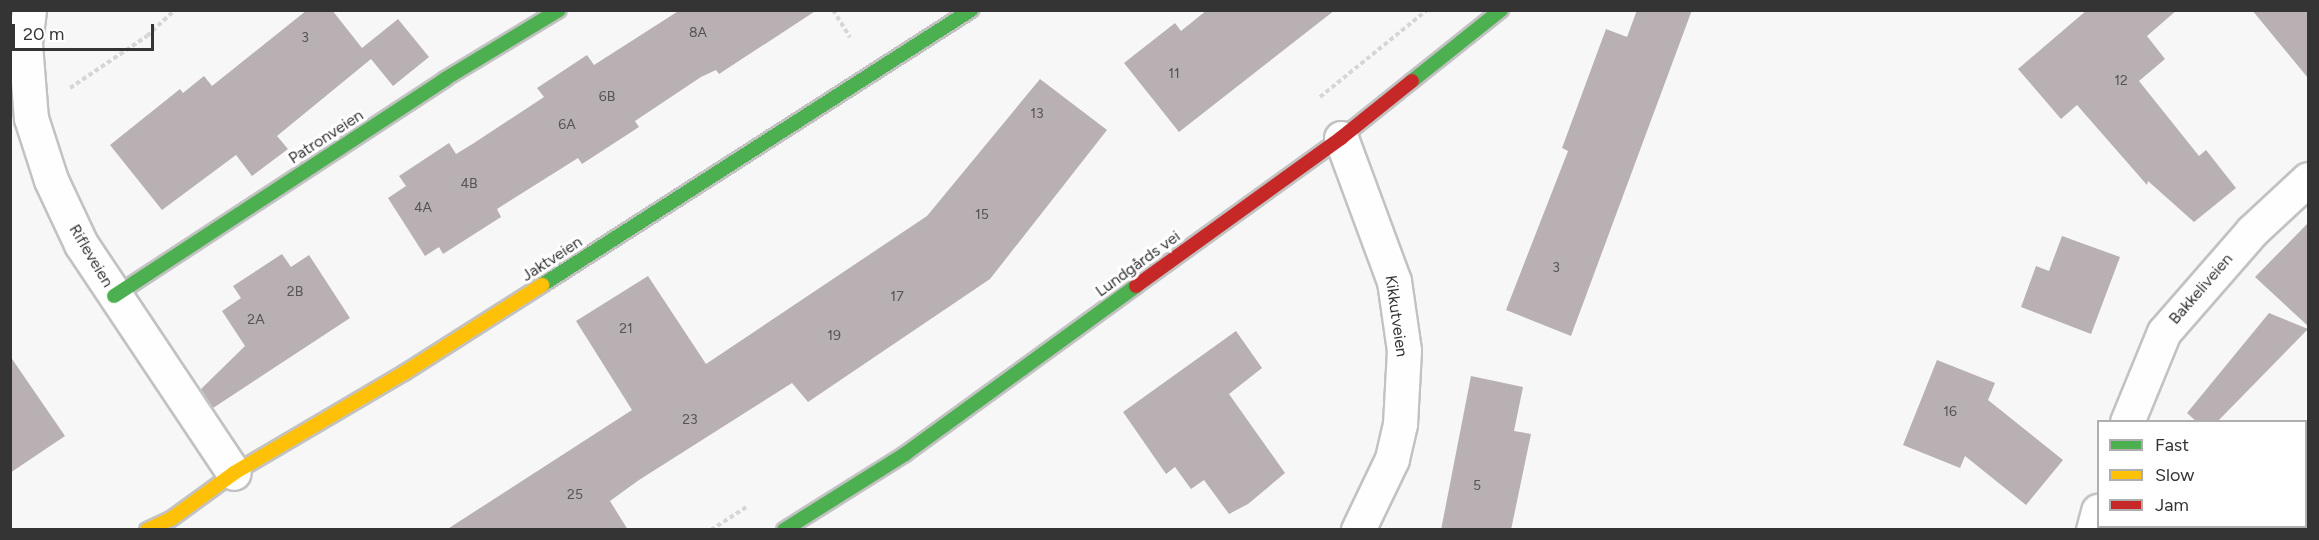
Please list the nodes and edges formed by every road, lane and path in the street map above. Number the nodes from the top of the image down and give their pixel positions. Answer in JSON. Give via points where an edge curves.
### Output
{"nodes":[{"id":1,"x":29,"y":10,"type":"edge"},
{"id":2,"x":175,"y":10,"type":"edge"},
{"id":3,"x":559,"y":10,"type":"edge"},
{"id":4,"x":971,"y":10,"type":"edge"},
{"id":5,"x":1501,"y":10,"type":"edge"},
{"id":6,"x":69,"y":88,"type":"dead end"},
{"id":7,"x":1341,"y":138,"type":"junction"},
{"id":8,"x":2308,"y":179,"type":"edge"},
{"id":9,"x":114,"y":296,"type":"junction"},
{"id":10,"x":2128,"y":420,"type":"edge"},
{"id":11,"x":234,"y":473,"type":"junction"},
{"id":12,"x":147,"y":530,"type":"edge"},
{"id":13,"x":784,"y":530,"type":"edge"},
{"id":14,"x":1358,"y":530,"type":"edge"}],
"edges":[{"from":1,"to":9,"type":"street","name":"Rifleveien","via":[[25,44],[30,118],[37,146],[81,244]]},
{"from":2,"to":6,"type":"path","via":[[147,36]]},
{"from":3,"to":9,"type":"street","name":"Patronveien","via":[[435,86]]},
{"from":4,"to":11,"type":"street","name":"Jaktveien","via":[[404,373]]},
{"from":5,"to":7,"type":"street","name":"Lundgårds vei"},
{"from":7,"to":13,"type":"street","name":"Lundgårds vei","via":[[904,454]]},
{"from":7,"to":14,"type":"street","name":"Kikkutveien","via":[[1394,281],[1404,350],[1400,424],[1392,459]]},
{"from":8,"to":10,"type":"street","name":"Bakkeliveien","via":[[2252,231],[2164,332]]},
{"from":9,"to":11,"type":"street","name":"Rifleveien"},
{"from":11,"to":12,"type":"street","name":"Jaktveien","via":[[171,519]]}]}
